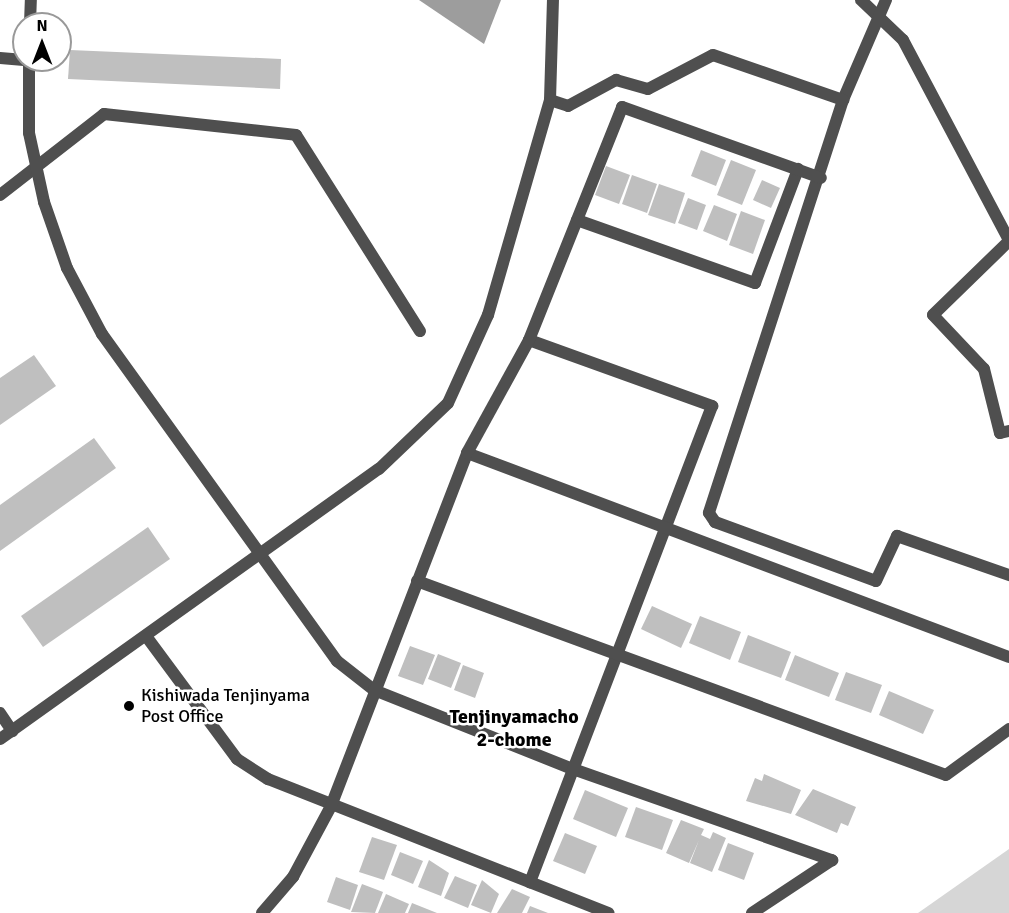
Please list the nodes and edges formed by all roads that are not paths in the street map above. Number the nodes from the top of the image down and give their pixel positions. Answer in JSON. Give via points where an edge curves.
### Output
{"nodes":[{"id":1,"x":554,"y":0,"type":"edge"},
{"id":2,"x":861,"y":0,"type":"edge"},
{"id":3,"x":886,"y":0,"type":"edge"},
{"id":4,"x":878,"y":11,"type":"junction"},
{"id":5,"x":29,"y":72,"type":"edge"},
{"id":6,"x":550,"y":100,"type":"junction"},
{"id":7,"x":843,"y":100,"type":"junction"},
{"id":8,"x":36,"y":165,"type":"junction"},
{"id":9,"x":798,"y":169,"type":"junction"},
{"id":10,"x":821,"y":178,"type":"junction"},
{"id":11,"x":0,"y":195,"type":"edge"},
{"id":12,"x":577,"y":220,"type":"junction"},
{"id":13,"x":1009,"y":240,"type":"edge"},
{"id":14,"x":420,"y":331,"type":"dead end"},
{"id":15,"x":529,"y":340,"type":"junction"},
{"id":16,"x":1009,"y":430,"type":"edge"},
{"id":17,"x":468,"y":453,"type":"junction"},
{"id":18,"x":669,"y":528,"type":"junction"},
{"id":19,"x":260,"y":556,"type":"junction"},
{"id":20,"x":1009,"y":575,"type":"edge"},
{"id":21,"x":417,"y":581,"type":"junction"},
{"id":22,"x":146,"y":636,"type":"junction"},
{"id":23,"x":619,"y":654,"type":"junction"},
{"id":24,"x":1009,"y":657,"type":"edge"},
{"id":25,"x":374,"y":690,"type":"junction"},
{"id":26,"x":0,"y":713,"type":"edge"},
{"id":27,"x":1009,"y":729,"type":"edge"},
{"id":28,"x":12,"y":731,"type":"junction"},
{"id":29,"x":0,"y":739,"type":"edge"},
{"id":30,"x":573,"y":770,"type":"junction"},
{"id":31,"x":331,"y":806,"type":"junction"},
{"id":32,"x":530,"y":882,"type":"junction"},
{"id":33,"x":265,"y":912,"type":"edge"},
{"id":34,"x":609,"y":913,"type":"edge"},
{"id":35,"x":752,"y":913,"type":"edge"}],
"edges":[{"from":1,"to":6,"type":"street"},
{"from":2,"to":4,"type":"street"},
{"from":3,"to":4,"type":"street"},
{"from":4,"to":7,"type":"street"},
{"from":4,"to":13,"type":"street","via":[[903,40]]},
{"from":5,"to":8,"type":"street","via":[[29,133]]},
{"from":6,"to":7,"type":"street","via":[[568,106],[616,80],[648,89],[713,55]]},
{"from":6,"to":19,"type":"street","via":[[488,315],[448,403],[379,469]]},
{"from":7,"to":10,"type":"street"},
{"from":8,"to":11,"type":"street"},
{"from":8,"to":14,"type":"street","via":[[104,114],[296,135]]},
{"from":8,"to":19,"type":"street","via":[[68,268],[102,334]]},
{"from":9,"to":10,"type":"street"},
{"from":9,"to":12,"type":"street","via":[[622,107]]},
{"from":9,"to":12,"type":"street","via":[[755,283]]},
{"from":10,"to":20,"type":"street","via":[[710,513],[715,522],[876,581],[897,536]]},
{"from":12,"to":15,"type":"street"},
{"from":13,"to":16,"type":"street","via":[[933,315],[984,369],[1000,433]]},
{"from":15,"to":17,"type":"street"},
{"from":15,"to":18,"type":"street","via":[[712,406]]},
{"from":17,"to":18,"type":"street"},
{"from":17,"to":21,"type":"street"},
{"from":18,"to":23,"type":"street"},
{"from":18,"to":24,"type":"street"},
{"from":19,"to":22,"type":"street"},
{"from":19,"to":25,"type":"street","via":[[337,661]]},
{"from":21,"to":23,"type":"street"},
{"from":21,"to":25,"type":"street"},
{"from":22,"to":28,"type":"street"},
{"from":22,"to":31,"type":"street","via":[[237,759],[268,779]]},
{"from":23,"to":27,"type":"street","via":[[946,775]]},
{"from":23,"to":30,"type":"street"},
{"from":25,"to":30,"type":"street"},
{"from":25,"to":31,"type":"street"},
{"from":26,"to":28,"type":"street"},
{"from":28,"to":29,"type":"street"},
{"from":30,"to":32,"type":"street"},
{"from":30,"to":35,"type":"street","via":[[832,860]]},
{"from":31,"to":32,"type":"street"},
{"from":31,"to":33,"type":"street","via":[[293,877]]},
{"from":32,"to":34,"type":"street"}]}
